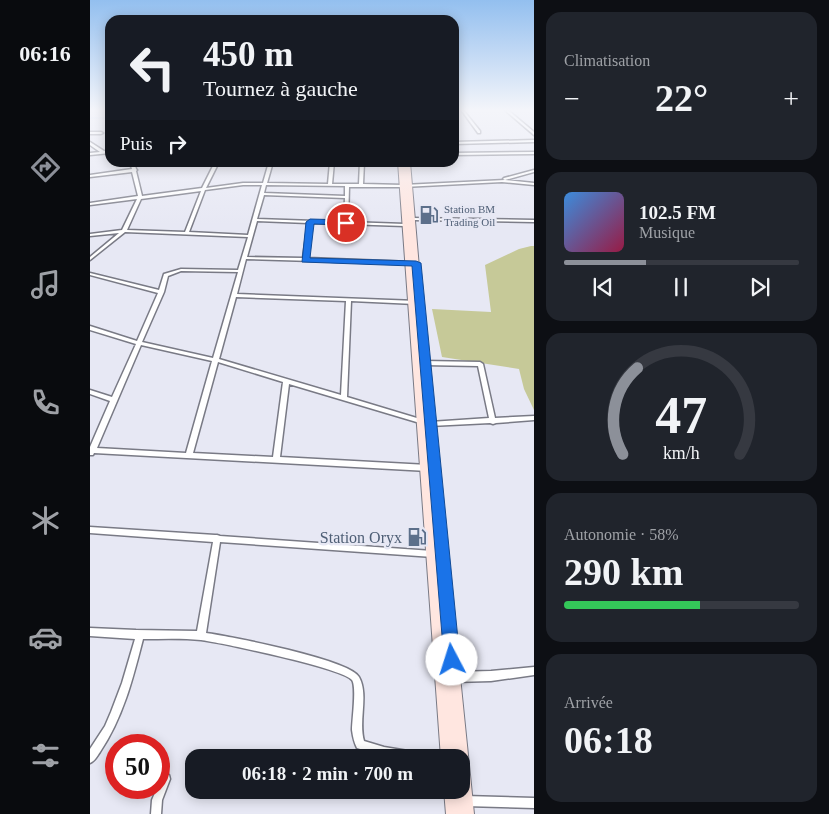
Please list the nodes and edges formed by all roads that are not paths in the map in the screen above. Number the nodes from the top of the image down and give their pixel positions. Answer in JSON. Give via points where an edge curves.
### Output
{"nodes":[{"id":1,"x":98,"y":149,"type":"edge"},
{"id":2,"x":104,"y":153,"type":"joint"},
{"id":3,"x":534,"y":153,"type":"edge"},
{"id":4,"x":90,"y":154,"type":"edge"},
{"id":5,"x":459,"y":154,"type":"edge"},
{"id":6,"x":134,"y":167,"type":"edge"},
{"id":7,"x":214,"y":167,"type":"edge"},
{"id":8,"x":270,"y":167,"type":"edge"},
{"id":9,"x":332,"y":167,"type":"edge"},
{"id":10,"x":362,"y":167,"type":"edge"},
{"id":11,"x":402,"y":167,"type":"edge"},
{"id":12,"x":407,"y":167,"type":"edge"},
{"id":13,"x":135,"y":170,"type":"junction"},
{"id":14,"x":534,"y":171,"type":"edge"},
{"id":15,"x":90,"y":176,"type":"edge"},
{"id":16,"x":502,"y":181,"type":"junction"},
{"id":17,"x":265,"y":183,"type":"junction"},
{"id":18,"x":534,"y":184,"type":"edge"},
{"id":19,"x":330,"y":185,"type":"junction"},
{"id":20,"x":347,"y":185,"type":"junction"},
{"id":21,"x":361,"y":185,"type":"junction"},
{"id":22,"x":407,"y":186,"type":"junction"},
{"id":23,"x":204,"y":188,"type":"junction"},
{"id":24,"x":262,"y":194,"type":"junction"},
{"id":25,"x":140,"y":196,"type":"junction"},
{"id":26,"x":347,"y":197,"type":"junction"},
{"id":27,"x":90,"y":204,"type":"edge"},
{"id":28,"x":254,"y":220,"type":"junction"},
{"id":29,"x":534,"y":220,"type":"edge"},
{"id":30,"x":310,"y":222,"type":"junction"},
{"id":31,"x":409,"y":222,"type":"junction"},
{"id":32,"x":346,"y":223,"type":"junction"},
{"id":33,"x":124,"y":231,"type":"junction"},
{"id":34,"x":186,"y":234,"type":"junction"},
{"id":35,"x":90,"y":235,"type":"edge"},
{"id":36,"x":250,"y":236,"type":"junction"},
{"id":37,"x":244,"y":258,"type":"junction"},
{"id":38,"x":90,"y":259,"type":"edge"},
{"id":39,"x":305,"y":260,"type":"junction"},
{"id":40,"x":412,"y":263,"type":"junction"},
{"id":41,"x":240,"y":271,"type":"junction"},
{"id":42,"x":90,"y":274,"type":"edge"},
{"id":43,"x":161,"y":292,"type":"junction"},
{"id":44,"x":234,"y":295,"type":"junction"},
{"id":45,"x":349,"y":299,"type":"junction"},
{"id":46,"x":415,"y":302,"type":"junction"},
{"id":47,"x":90,"y":328,"type":"edge"},
{"id":48,"x":139,"y":343,"type":"junction"},
{"id":49,"x":216,"y":360,"type":"junction"},
{"id":50,"x":424,"y":363,"type":"junction"},
{"id":51,"x":286,"y":382,"type":"junction"},
{"id":52,"x":90,"y":392,"type":"edge"},
{"id":53,"x":344,"y":398,"type":"junction"},
{"id":54,"x":113,"y":400,"type":"junction"},
{"id":55,"x":534,"y":418,"type":"edge"},
{"id":56,"x":425,"y":421,"type":"junction"},
{"id":57,"x":493,"y":422,"type":"junction"},
{"id":58,"x":91,"y":451,"type":"edge"},
{"id":59,"x":189,"y":455,"type":"junction"},
{"id":60,"x":276,"y":460,"type":"junction"},
{"id":61,"x":430,"y":469,"type":"junction"},
{"id":62,"x":90,"y":530,"type":"edge"},
{"id":63,"x":217,"y":538,"type":"junction"},
{"id":64,"x":437,"y":555,"type":"junction"},
{"id":65,"x":90,"y":632,"type":"edge"},
{"id":66,"x":140,"y":635,"type":"junction"},
{"id":67,"x":201,"y":636,"type":"junction"},
{"id":68,"x":534,"y":671,"type":"edge"},
{"id":69,"x":453,"y":677,"type":"junction"},
{"id":70,"x":374,"y":749,"type":"edge"},
{"id":71,"x":448,"y":749,"type":"edge"},
{"id":72,"x":455,"y":749,"type":"edge"},
{"id":73,"x":90,"y":758,"type":"edge"},
{"id":74,"x":470,"y":797,"type":"edge"},
{"id":75,"x":157,"y":799,"type":"edge"},
{"id":76,"x":456,"y":799,"type":"edge"},
{"id":77,"x":458,"y":799,"type":"edge"},
{"id":78,"x":534,"y":802,"type":"edge"},
{"id":79,"x":156,"y":814,"type":"edge"},
{"id":80,"x":453,"y":814,"type":"edge"},
{"id":81,"x":467,"y":814,"type":"edge"}],
"edges":[{"from":1,"to":2,"type":"street"},
{"from":2,"to":4,"type":"street"},
{"from":3,"to":5,"type":"street"},
{"from":6,"to":13,"type":"street"},
{"from":7,"to":23,"type":"street"},
{"from":8,"to":17,"type":"street"},
{"from":9,"to":19,"type":"street"},
{"from":10,"to":21,"type":"street"},
{"from":11,"to":22,"type":"main road"},
{"from":12,"to":22,"type":"main road"},
{"from":13,"to":15,"type":"street"},
{"from":13,"to":25,"type":"street"},
{"from":14,"to":16,"type":"street"},
{"from":16,"to":18,"type":"street"},
{"from":16,"to":22,"type":"street"},
{"from":17,"to":19,"type":"street"},
{"from":17,"to":23,"type":"street"},
{"from":17,"to":24,"type":"street"},
{"from":19,"to":20,"type":"street"},
{"from":20,"to":21,"type":"street"},
{"from":20,"to":26,"type":"street"},
{"from":21,"to":22,"type":"street"},
{"from":22,"to":31,"type":"main road"},
{"from":23,"to":25,"type":"street"},
{"from":23,"to":34,"type":"street"},
{"from":24,"to":26,"type":"street"},
{"from":24,"to":28,"type":"street"},
{"from":25,"to":27,"type":"street"},
{"from":25,"to":33,"type":"street"},
{"from":26,"to":32,"type":"street"},
{"from":28,"to":30,"type":"street"},
{"from":28,"to":36,"type":"street"},
{"from":29,"to":31,"type":"street"},
{"from":30,"to":32,"type":"street"},
{"from":30,"to":39,"type":"street"},
{"from":31,"to":32,"type":"street"},
{"from":31,"to":40,"type":"main road"},
{"from":33,"to":34,"type":"street"},
{"from":33,"to":35,"type":"street"},
{"from":33,"to":38,"type":"street"},
{"from":34,"to":36,"type":"street"},
{"from":36,"to":37,"type":"street"},
{"from":37,"to":39,"type":"street"},
{"from":37,"to":41,"type":"street"},
{"from":39,"to":40,"type":"street"},
{"from":40,"to":46,"type":"main road"},
{"from":41,"to":43,"type":"street","via":[[176,271],[166,275]]},
{"from":41,"to":44,"type":"street"},
{"from":42,"to":43,"type":"street"},
{"from":43,"to":48,"type":"street"},
{"from":44,"to":45,"type":"street"},
{"from":44,"to":49,"type":"street"},
{"from":45,"to":46,"type":"street"},
{"from":45,"to":53,"type":"street"},
{"from":46,"to":50,"type":"main road"},
{"from":46,"to":56,"type":"main road"},
{"from":47,"to":48,"type":"street"},
{"from":48,"to":49,"type":"street"},
{"from":48,"to":54,"type":"street"},
{"from":49,"to":51,"type":"street"},
{"from":49,"to":59,"type":"street"},
{"from":50,"to":56,"type":"main road"},
{"from":50,"to":57,"type":"street","via":[[480,364]]},
{"from":51,"to":53,"type":"street"},
{"from":51,"to":60,"type":"street"},
{"from":52,"to":54,"type":"street"},
{"from":53,"to":56,"type":"street"},
{"from":54,"to":58,"type":"street"},
{"from":55,"to":57,"type":"street"},
{"from":56,"to":57,"type":"street"},
{"from":56,"to":61,"type":"main road"},
{"from":58,"to":59,"type":"street"},
{"from":59,"to":60,"type":"street"},
{"from":60,"to":61,"type":"street"},
{"from":61,"to":64,"type":"main road"},
{"from":62,"to":63,"type":"street"},
{"from":63,"to":64,"type":"street"},
{"from":63,"to":67,"type":"street"},
{"from":64,"to":69,"type":"main road"},
{"from":64,"to":71,"type":"main road"},
{"from":65,"to":66,"type":"street"},
{"from":66,"to":67,"type":"street"},
{"from":66,"to":73,"type":"street","via":[[121,702],[109,731]]},
{"from":67,"to":70,"type":"street","via":[[317,662],[351,674],[358,684],[360,745]]},
{"from":68,"to":69,"type":"street"},
{"from":69,"to":72,"type":"main road"},
{"from":74,"to":78,"type":"street"},
{"from":75,"to":79,"type":"street"},
{"from":76,"to":80,"type":"main road"},
{"from":77,"to":81,"type":"main road"}]}
